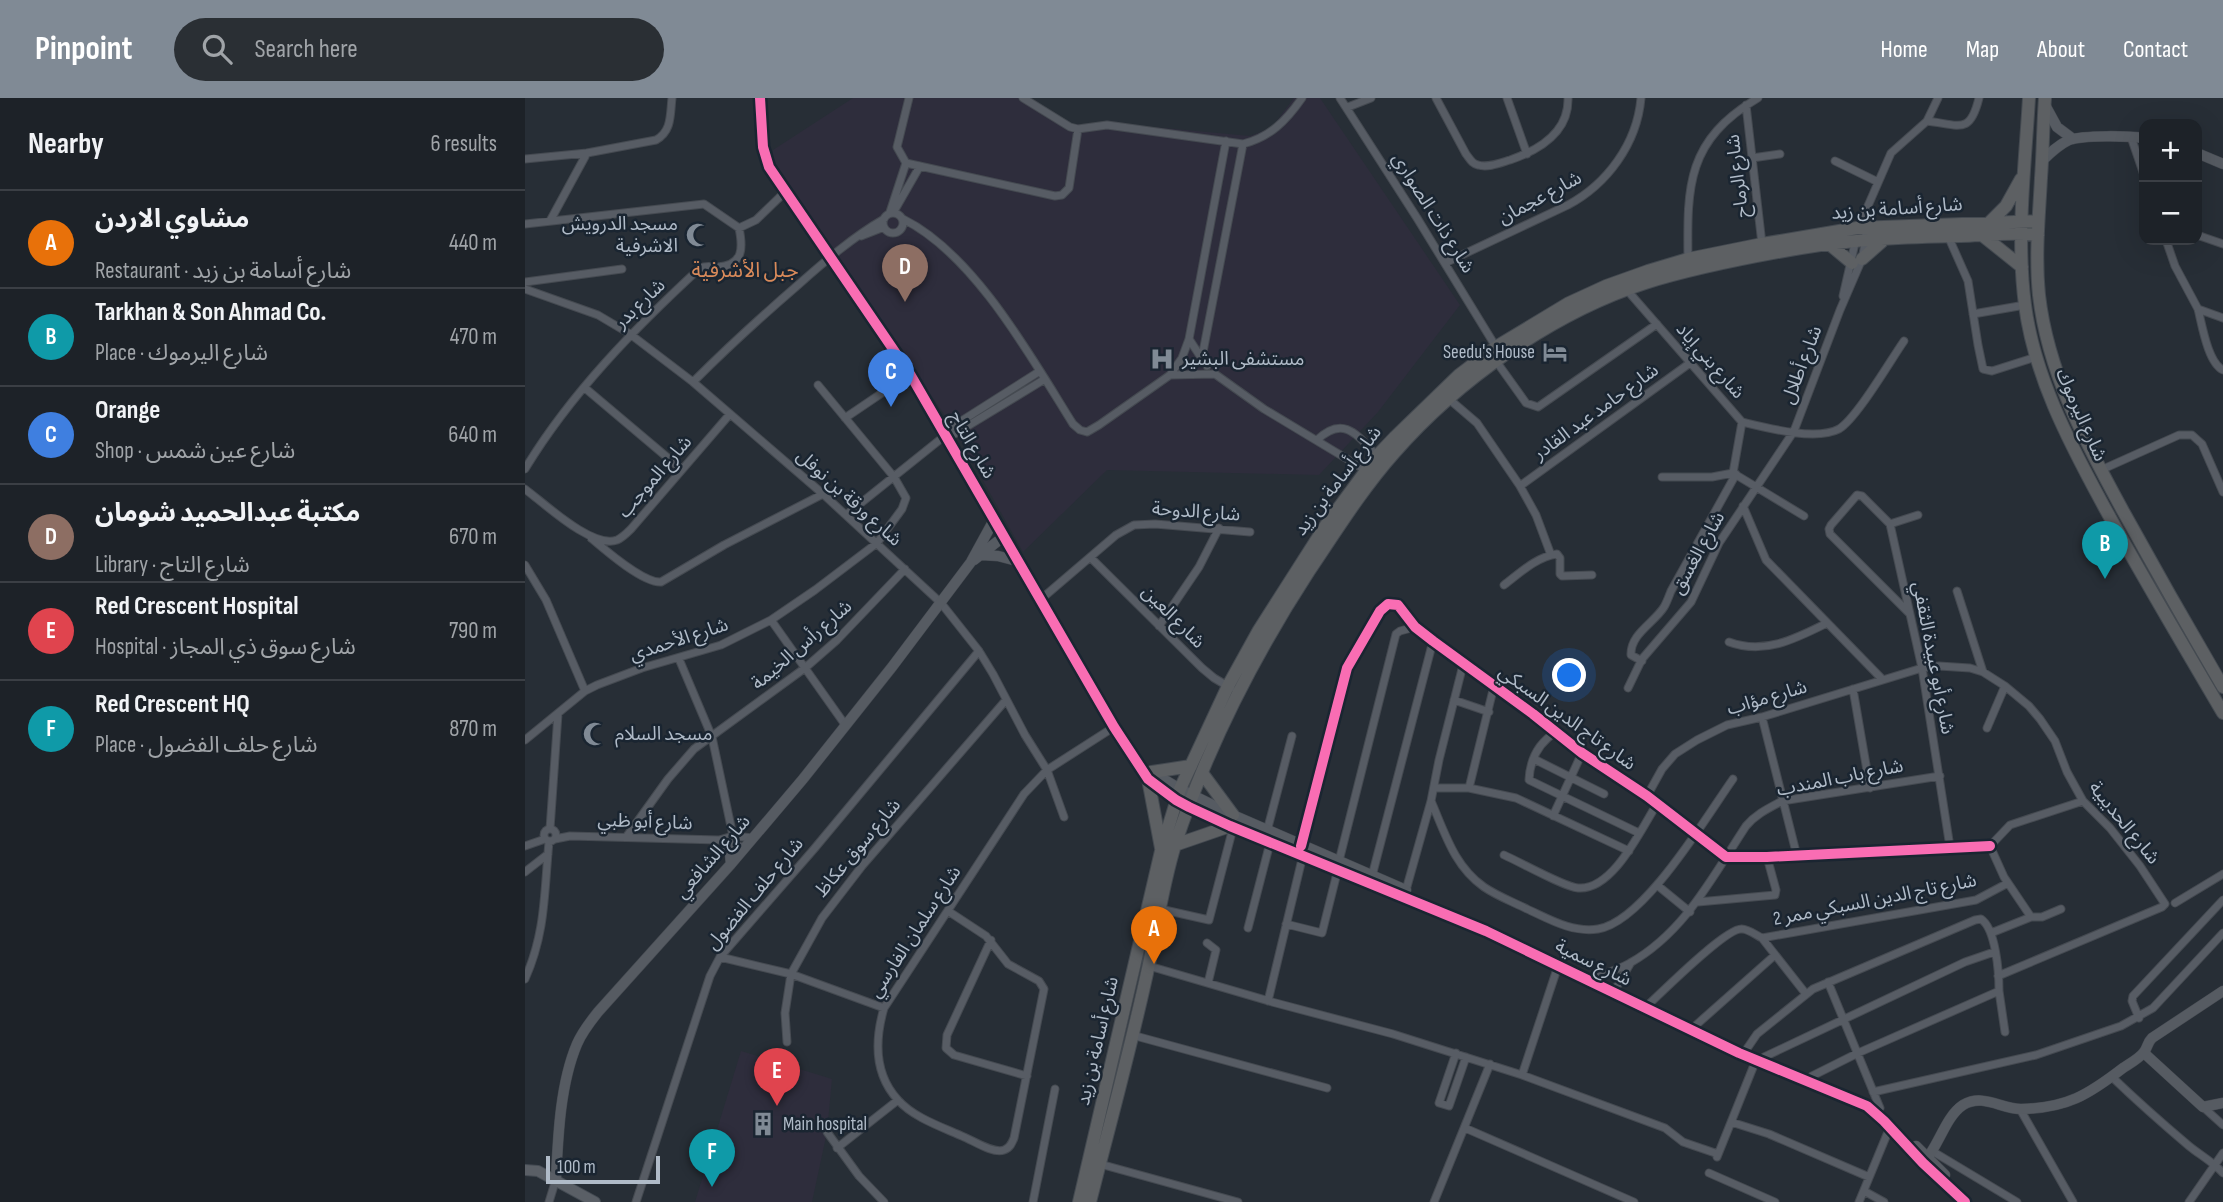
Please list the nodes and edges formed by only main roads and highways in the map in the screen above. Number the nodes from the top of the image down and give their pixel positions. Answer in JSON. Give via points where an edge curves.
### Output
{"nodes":[{"id":1,"x":2029,"y":98,"type":"edge"},
{"id":2,"x":2045,"y":101,"type":"edge"},
{"id":3,"x":2024,"y":173,"type":"junction"},
{"id":4,"x":2038,"y":221,"type":"junction"},
{"id":5,"x":1989,"y":223,"type":"junction"},
{"id":6,"x":2022,"y":227,"type":"junction"},
{"id":7,"x":1861,"y":234,"type":"junction"},
{"id":8,"x":1982,"y":235,"type":"junction"},
{"id":9,"x":2038,"y":235,"type":"junction"},
{"id":10,"x":1887,"y":237,"type":"junction"},
{"id":11,"x":1828,"y":243,"type":"junction"},
{"id":12,"x":2022,"y":267,"type":"junction"},
{"id":13,"x":2111,"y":488,"type":"junction"},
{"id":14,"x":2098,"y":495,"type":"junction"},
{"id":15,"x":2223,"y":687,"type":"edge"},
{"id":16,"x":1233,"y":689,"type":"junction"},
{"id":17,"x":2223,"y":713,"type":"edge"},
{"id":18,"x":1191,"y":766,"type":"junction"},
{"id":19,"x":1202,"y":773,"type":"junction"},
{"id":20,"x":1175,"y":845,"type":"junction"},
{"id":21,"x":1161,"y":851,"type":"junction"},
{"id":22,"x":525,"y":1170,"type":"edge"},
{"id":23,"x":595,"y":1202,"type":"edge"},
{"id":24,"x":1079,"y":1202,"type":"edge"},
{"id":25,"x":1090,"y":1202,"type":"edge"}],
"edges":[{"from":1,"to":3,"type":"highway","name":"شارع اليرموك"},
{"from":2,"to":4,"type":"highway","name":"شارع اليرموك"},
{"from":3,"to":5,"type":"highway","via":[[2006,206]]},
{"from":3,"to":6,"type":"highway","name":"شارع اليرموك"},
{"from":4,"to":6,"type":"highway","name":"شارع أسامة بن زيد"},
{"from":4,"to":9,"type":"highway","name":"شارع اليرموك"},
{"from":5,"to":6,"type":"highway","name":"شارع أسامة بن زيد"},
{"from":5,"to":7,"type":"highway","name":"شارع أسامة بن زيد"},
{"from":6,"to":8,"type":"highway","name":"شارع أسامة بن زيد"},
{"from":6,"to":9,"type":"highway","name":"شارع أسامة بن زيد"},
{"from":6,"to":12,"type":"highway","name":"شارع اليرموك"},
{"from":7,"to":10,"type":"highway","name":"شارع أسامة بن زيد"},
{"from":7,"to":11,"type":"highway","name":"شارع أسامة بن زيد"},
{"from":7,"to":16,"type":"highway","name":"شارع أسامة بن زيد","via":[[1762,244],[1688,260],[1606,286],[1496,347],[1434,397],[1377,456],[1259,630]]},
{"from":8,"to":10,"type":"highway","name":"شارع أسامة بن زيد"},
{"from":8,"to":12,"type":"highway"},
{"from":9,"to":13,"type":"highway","name":"شارع اليرموك","via":[[2040,296],[2059,380]]},
{"from":10,"to":11,"type":"highway","via":[[1857,261]]},
{"from":11,"to":16,"type":"highway","name":"شارع أسامة بن زيد","via":[[1717,264],[1627,290],[1556,324],[1496,361],[1402,443],[1369,484]]},
{"from":12,"to":14,"type":"highway","name":"شارع اليرموك","via":[[2036,357]]},
{"from":13,"to":14,"type":"highway"},
{"from":13,"to":15,"type":"highway","name":"شارع اليرموك"},
{"from":14,"to":17,"type":"highway","name":"شارع اليرموك"},
{"from":16,"to":18,"type":"highway","name":"شارع أسامة بن زيد"},
{"from":16,"to":19,"type":"highway","name":"شارع أسامة بن زيد"},
{"from":18,"to":21,"type":"highway","name":"شارع أسامة بن زيد"},
{"from":18,"to":21,"type":"highway","via":[[1147,773]]},
{"from":19,"to":20,"type":"highway","name":"شارع أسامة بن زيد"},
{"from":19,"to":20,"type":"highway","via":[[1232,823]]},
{"from":20,"to":25,"type":"highway","name":"شارع أسامة بن زيد"},
{"from":21,"to":24,"type":"highway","name":"شارع أسامة بن زيد"},
{"from":22,"to":23,"type":"main road","via":[[538,1171]]}]}
